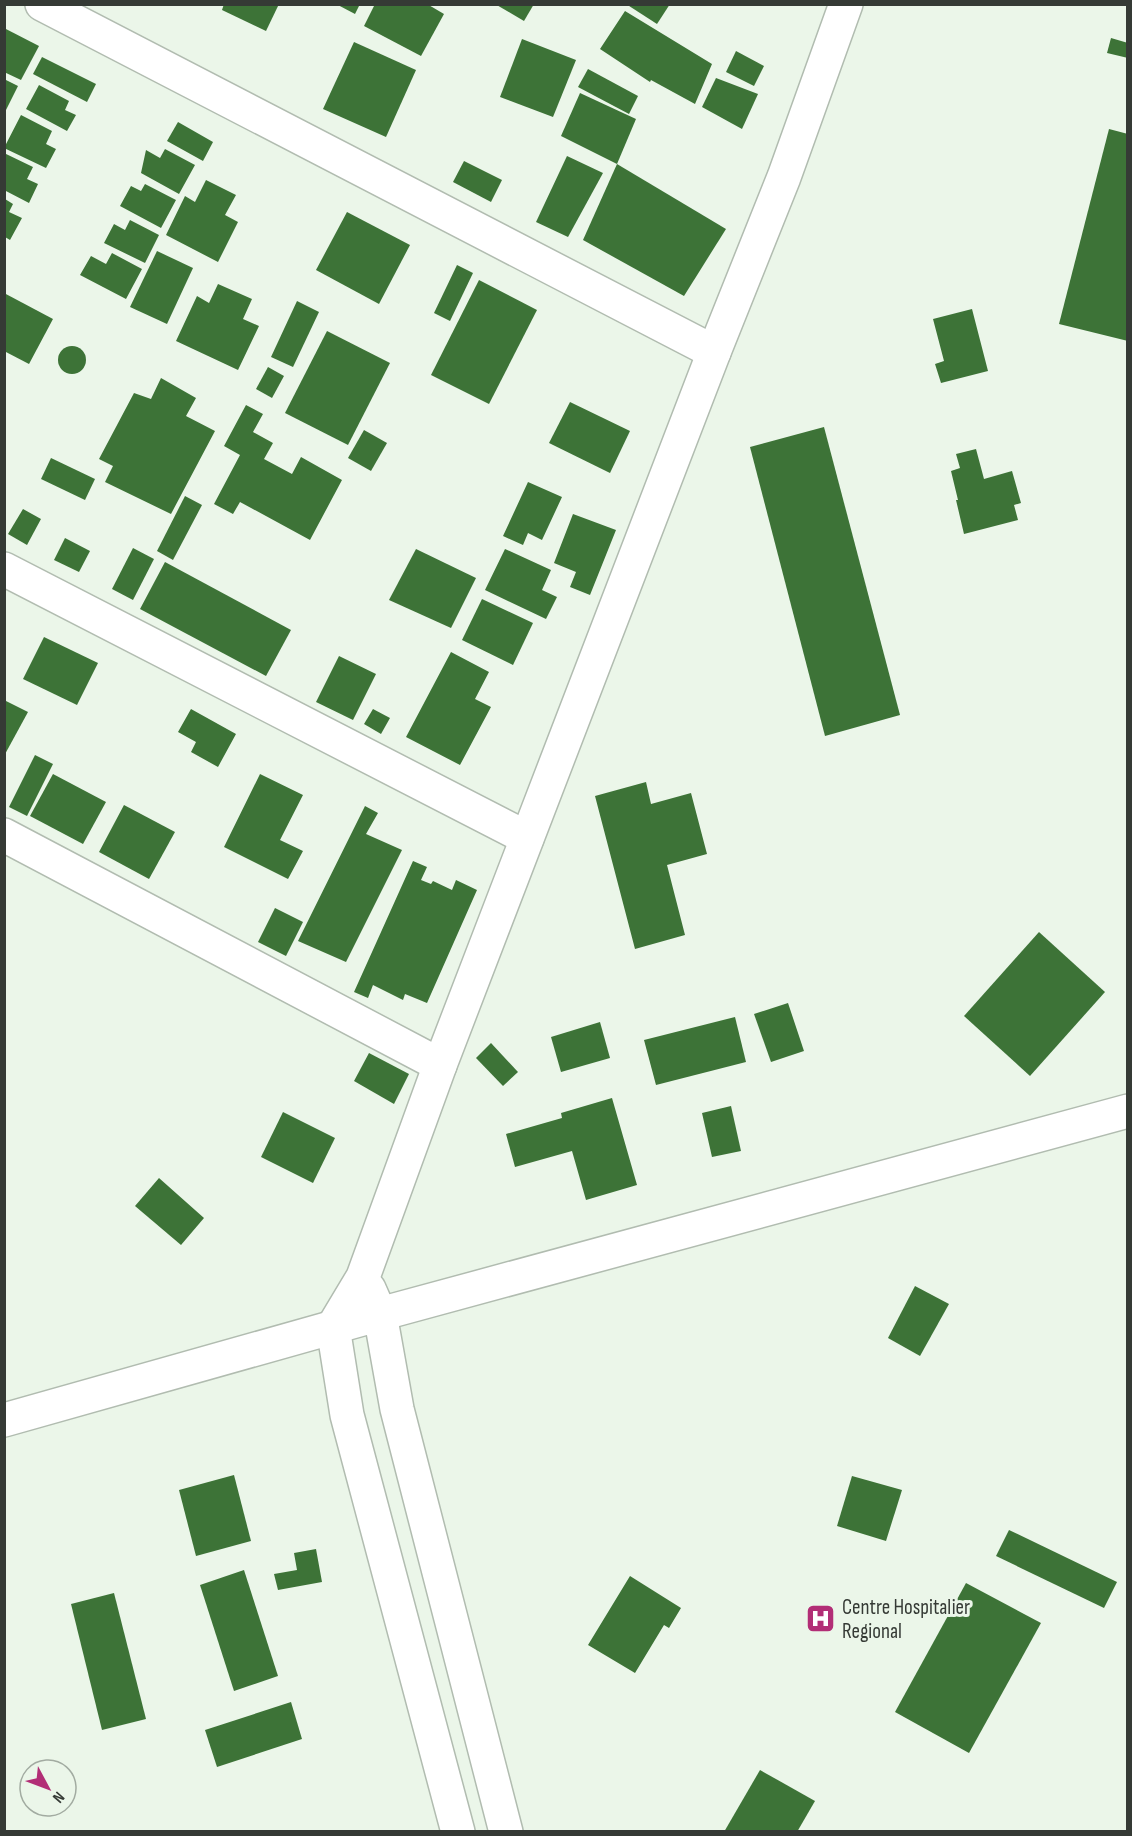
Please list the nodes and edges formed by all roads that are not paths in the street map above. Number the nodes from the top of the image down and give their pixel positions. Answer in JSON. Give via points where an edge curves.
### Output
{"nodes":[{"id":1,"x":42,"y":4,"type":"edge"},
{"id":2,"x":846,"y":4,"type":"edge"},
{"id":3,"x":714,"y":352,"type":"junction"},
{"id":4,"x":4,"y":569,"type":"edge"},
{"id":5,"x":4,"y":835,"type":"edge"},
{"id":6,"x":527,"y":838,"type":"junction"},
{"id":7,"x":440,"y":1065,"type":"junction"},
{"id":8,"x":1128,"y":1111,"type":"edge"},
{"id":9,"x":363,"y":1276,"type":"junction"},
{"id":10,"x":380,"y":1314,"type":"junction"},
{"id":11,"x":333,"y":1327,"type":"junction"},
{"id":12,"x":4,"y":1420,"type":"edge"},
{"id":13,"x":458,"y":1832,"type":"edge"},
{"id":14,"x":506,"y":1832,"type":"edge"}],
"edges":[{"from":1,"to":3,"type":"street"},
{"from":2,"to":3,"type":"street","via":[[784,177]]},
{"from":3,"to":6,"type":"street"},
{"from":4,"to":6,"type":"street"},
{"from":5,"to":7,"type":"street"},
{"from":6,"to":7,"type":"street"},
{"from":7,"to":9,"type":"street"},
{"from":8,"to":10,"type":"street"},
{"from":9,"to":10,"type":"street"},
{"from":9,"to":11,"type":"street"},
{"from":10,"to":11,"type":"street"},
{"from":10,"to":14,"type":"street","via":[[398,1409]]},
{"from":11,"to":12,"type":"street"},
{"from":11,"to":13,"type":"street","via":[[347,1415]]}]}
